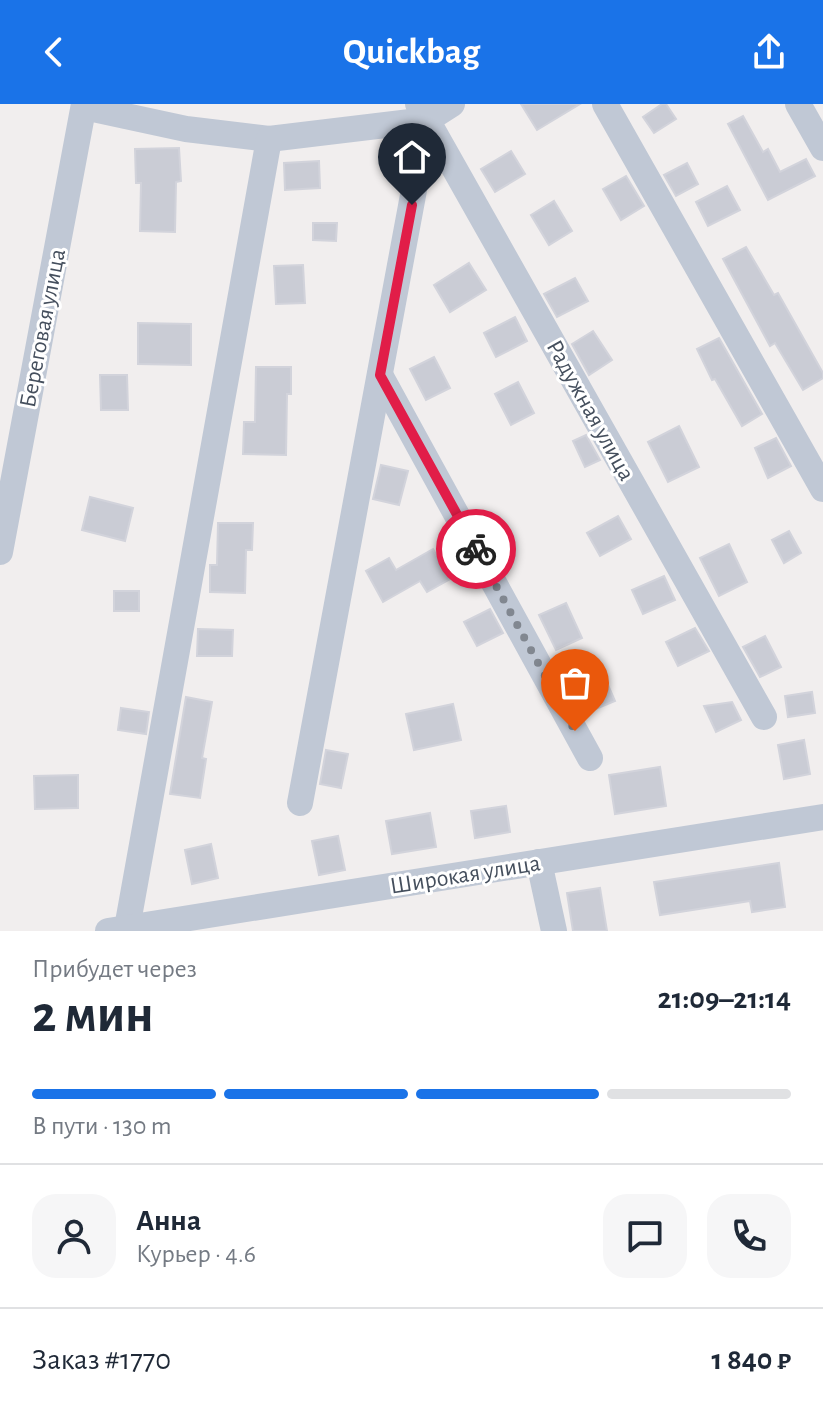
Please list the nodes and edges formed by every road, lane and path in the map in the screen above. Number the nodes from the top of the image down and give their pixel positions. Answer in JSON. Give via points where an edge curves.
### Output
{"nodes":[{"id":1,"x":452,"y":104,"type":"edge"},
{"id":2,"x":605,"y":104,"type":"edge"},
{"id":3,"x":798,"y":104,"type":"edge"},
{"id":4,"x":84,"y":106,"type":"edge"},
{"id":5,"x":423,"y":112,"type":"edge"},
{"id":6,"x":269,"y":139,"type":"junction"},
{"id":7,"x":823,"y":148,"type":"edge"},
{"id":8,"x":380,"y":375,"type":"junction"},
{"id":9,"x":823,"y":489,"type":"edge"},
{"id":10,"x":0,"y":552,"type":"edge"},
{"id":11,"x":764,"y":717,"type":"dead end"},
{"id":12,"x":590,"y":758,"type":"dead end"},
{"id":13,"x":300,"y":803,"type":"dead end"},
{"id":14,"x":823,"y":817,"type":"edge"},
{"id":15,"x":539,"y":862,"type":"junction"},
{"id":16,"x":118,"y":929,"type":"edge"},
{"id":17,"x":554,"y":931,"type":"edge"}],
"edges":[{"from":1,"to":5,"type":"street"},
{"from":2,"to":9,"type":"street"},
{"from":3,"to":7,"type":"street"},
{"from":4,"to":6,"type":"street","via":[[186,129]]},
{"from":4,"to":10,"type":"street","name":"Береговая улица"},
{"from":5,"to":6,"type":"street"},
{"from":5,"to":8,"type":"street"},
{"from":5,"to":11,"type":"street","name":"Радужная улица"},
{"from":6,"to":16,"type":"street"},
{"from":8,"to":12,"type":"street"},
{"from":8,"to":13,"type":"street"},
{"from":14,"to":15,"type":"street","name":"Широкая улица"},
{"from":15,"to":16,"type":"street","name":"Широкая улица"},
{"from":15,"to":17,"type":"street"}]}
